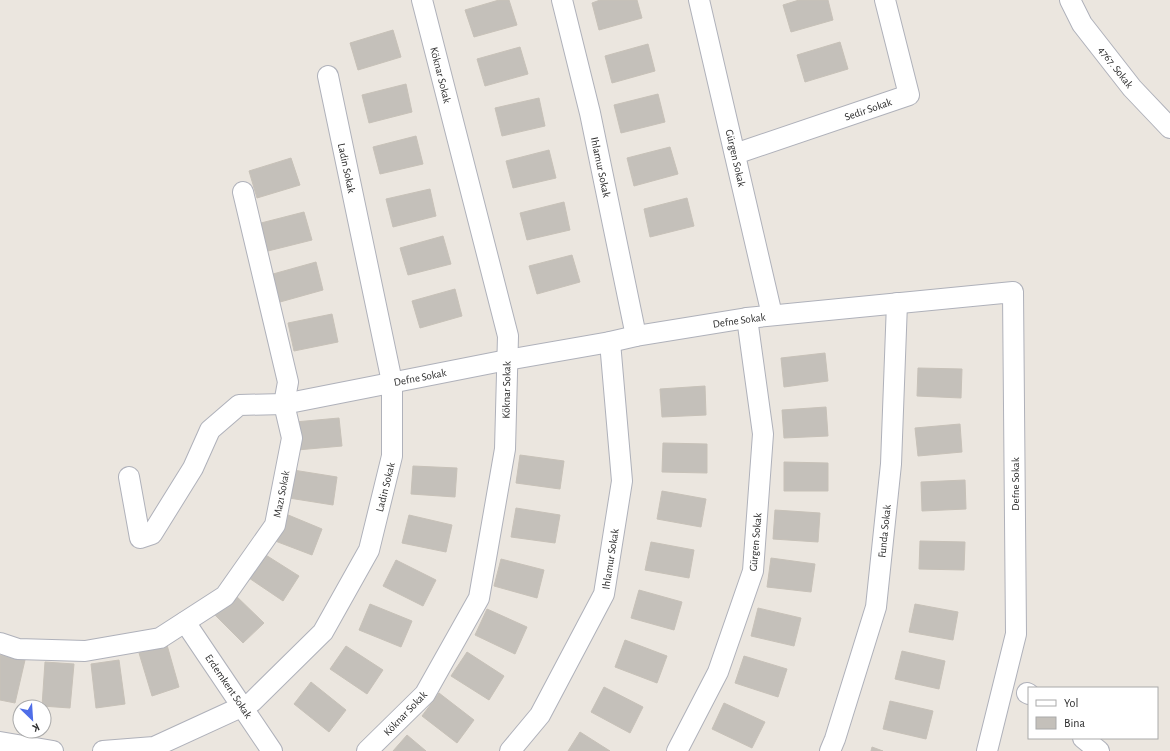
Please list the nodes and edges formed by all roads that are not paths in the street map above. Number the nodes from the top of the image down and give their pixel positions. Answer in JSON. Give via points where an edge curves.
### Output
{"nodes":[{"id":1,"x":422,"y":0,"type":"edge"},
{"id":2,"x":562,"y":0,"type":"edge"},
{"id":3,"x":699,"y":0,"type":"edge"},
{"id":4,"x":885,"y":0,"type":"edge"},
{"id":5,"x":1070,"y":0,"type":"edge"},
{"id":6,"x":328,"y":76,"type":"dead end"},
{"id":7,"x":1170,"y":128,"type":"edge"},
{"id":8,"x":735,"y":154,"type":"junction"},
{"id":9,"x":243,"y":192,"type":"dead end"},
{"id":10,"x":897,"y":303,"type":"junction"},
{"id":11,"x":772,"y":315,"type":"junction"},
{"id":12,"x":747,"y":318,"type":"junction"},
{"id":13,"x":636,"y":336,"type":"junction"},
{"id":14,"x":610,"y":342,"type":"junction"},
{"id":15,"x":507,"y":360,"type":"junction"},
{"id":16,"x":392,"y":382,"type":"junction"},
{"id":17,"x":284,"y":404,"type":"junction"},
{"id":18,"x":130,"y":477,"type":"dead end"},
{"id":19,"x":185,"y":622,"type":"junction"},
{"id":20,"x":0,"y":643,"type":"edge"},
{"id":21,"x":242,"y":706,"type":"junction"},
{"id":22,"x":1084,"y":739,"type":"edge"},
{"id":23,"x":0,"y":742,"type":"edge"},
{"id":24,"x":53,"y":751,"type":"edge"},
{"id":25,"x":103,"y":751,"type":"edge"},
{"id":26,"x":272,"y":751,"type":"edge"},
{"id":27,"x":368,"y":751,"type":"edge"},
{"id":28,"x":510,"y":751,"type":"edge"},
{"id":29,"x":677,"y":751,"type":"edge"},
{"id":30,"x":830,"y":751,"type":"edge"},
{"id":31,"x":987,"y":751,"type":"edge"},
{"id":32,"x":1099,"y":751,"type":"edge"}],
"edges":[{"from":1,"to":15,"type":"street","name":"Köknar Sokak","via":[[508,336]]},
{"from":2,"to":13,"type":"street","name":"Ihlamur Sokak","via":[[590,113]]},
{"from":3,"to":8,"type":"street","name":"Gürgen Sokak"},
{"from":4,"to":8,"type":"street","name":"Sedir Sokak","via":[[908,95]]},
{"from":5,"to":7,"type":"street","name":"4767. Sokak","via":[[1082,24],[1132,88]]},
{"from":6,"to":16,"type":"street","name":"Ladin Sokak"},
{"from":8,"to":11,"type":"street","name":"Gürgen Sokak"},
{"from":9,"to":17,"type":"street","name":"Mazı Sokak","via":[[288,382]]},
{"from":10,"to":11,"type":"street","name":"Defne Sokak"},
{"from":10,"to":30,"type":"street","name":"Funda Sokak","via":[[891,464],[876,607]]},
{"from":10,"to":31,"type":"street","name":"Defne Sokak","via":[[1013,292],[1016,634]]},
{"from":11,"to":12,"type":"street","name":"Defne Sokak"},
{"from":12,"to":13,"type":"street","name":"Defne Sokak"},
{"from":12,"to":29,"type":"street","name":"Gürgen Sokak","via":[[764,434],[753,571],[718,672]]},
{"from":13,"to":14,"type":"street","name":"Defne Sokak"},
{"from":14,"to":15,"type":"street","name":"Defne Sokak"},
{"from":14,"to":28,"type":"street","name":"Ihlamur Sokak","via":[[622,481],[604,594],[540,715]]},
{"from":15,"to":16,"type":"street","name":"Defne Sokak"},
{"from":15,"to":27,"type":"street","name":"Köknar Sokak","via":[[505,449],[479,598],[425,694]]},
{"from":16,"to":17,"type":"street","name":"Defne Sokak"},
{"from":16,"to":21,"type":"street","name":"Ladin Sokak","via":[[392,456],[369,550],[324,632],[252,702]]},
{"from":17,"to":18,"type":"street","name":"Defne Sokak","via":[[239,405],[210,430],[193,468],[152,534],[140,538]]},
{"from":17,"to":19,"type":"street","name":"Mazı Sokak","via":[[292,438],[275,525],[225,596]]},
{"from":19,"to":20,"type":"street","name":"Mazı Sokak","via":[[160,638],[85,651],[18,650]]},
{"from":19,"to":21,"type":"street","name":"Erdemkent Sokak"},
{"from":21,"to":25,"type":"street","name":"Ladin Sokak","via":[[154,747]]},
{"from":21,"to":26,"type":"street","name":"Erdemkent Sokak"},
{"from":22,"to":32,"type":"street"},
{"from":23,"to":24,"type":"street"}]}
